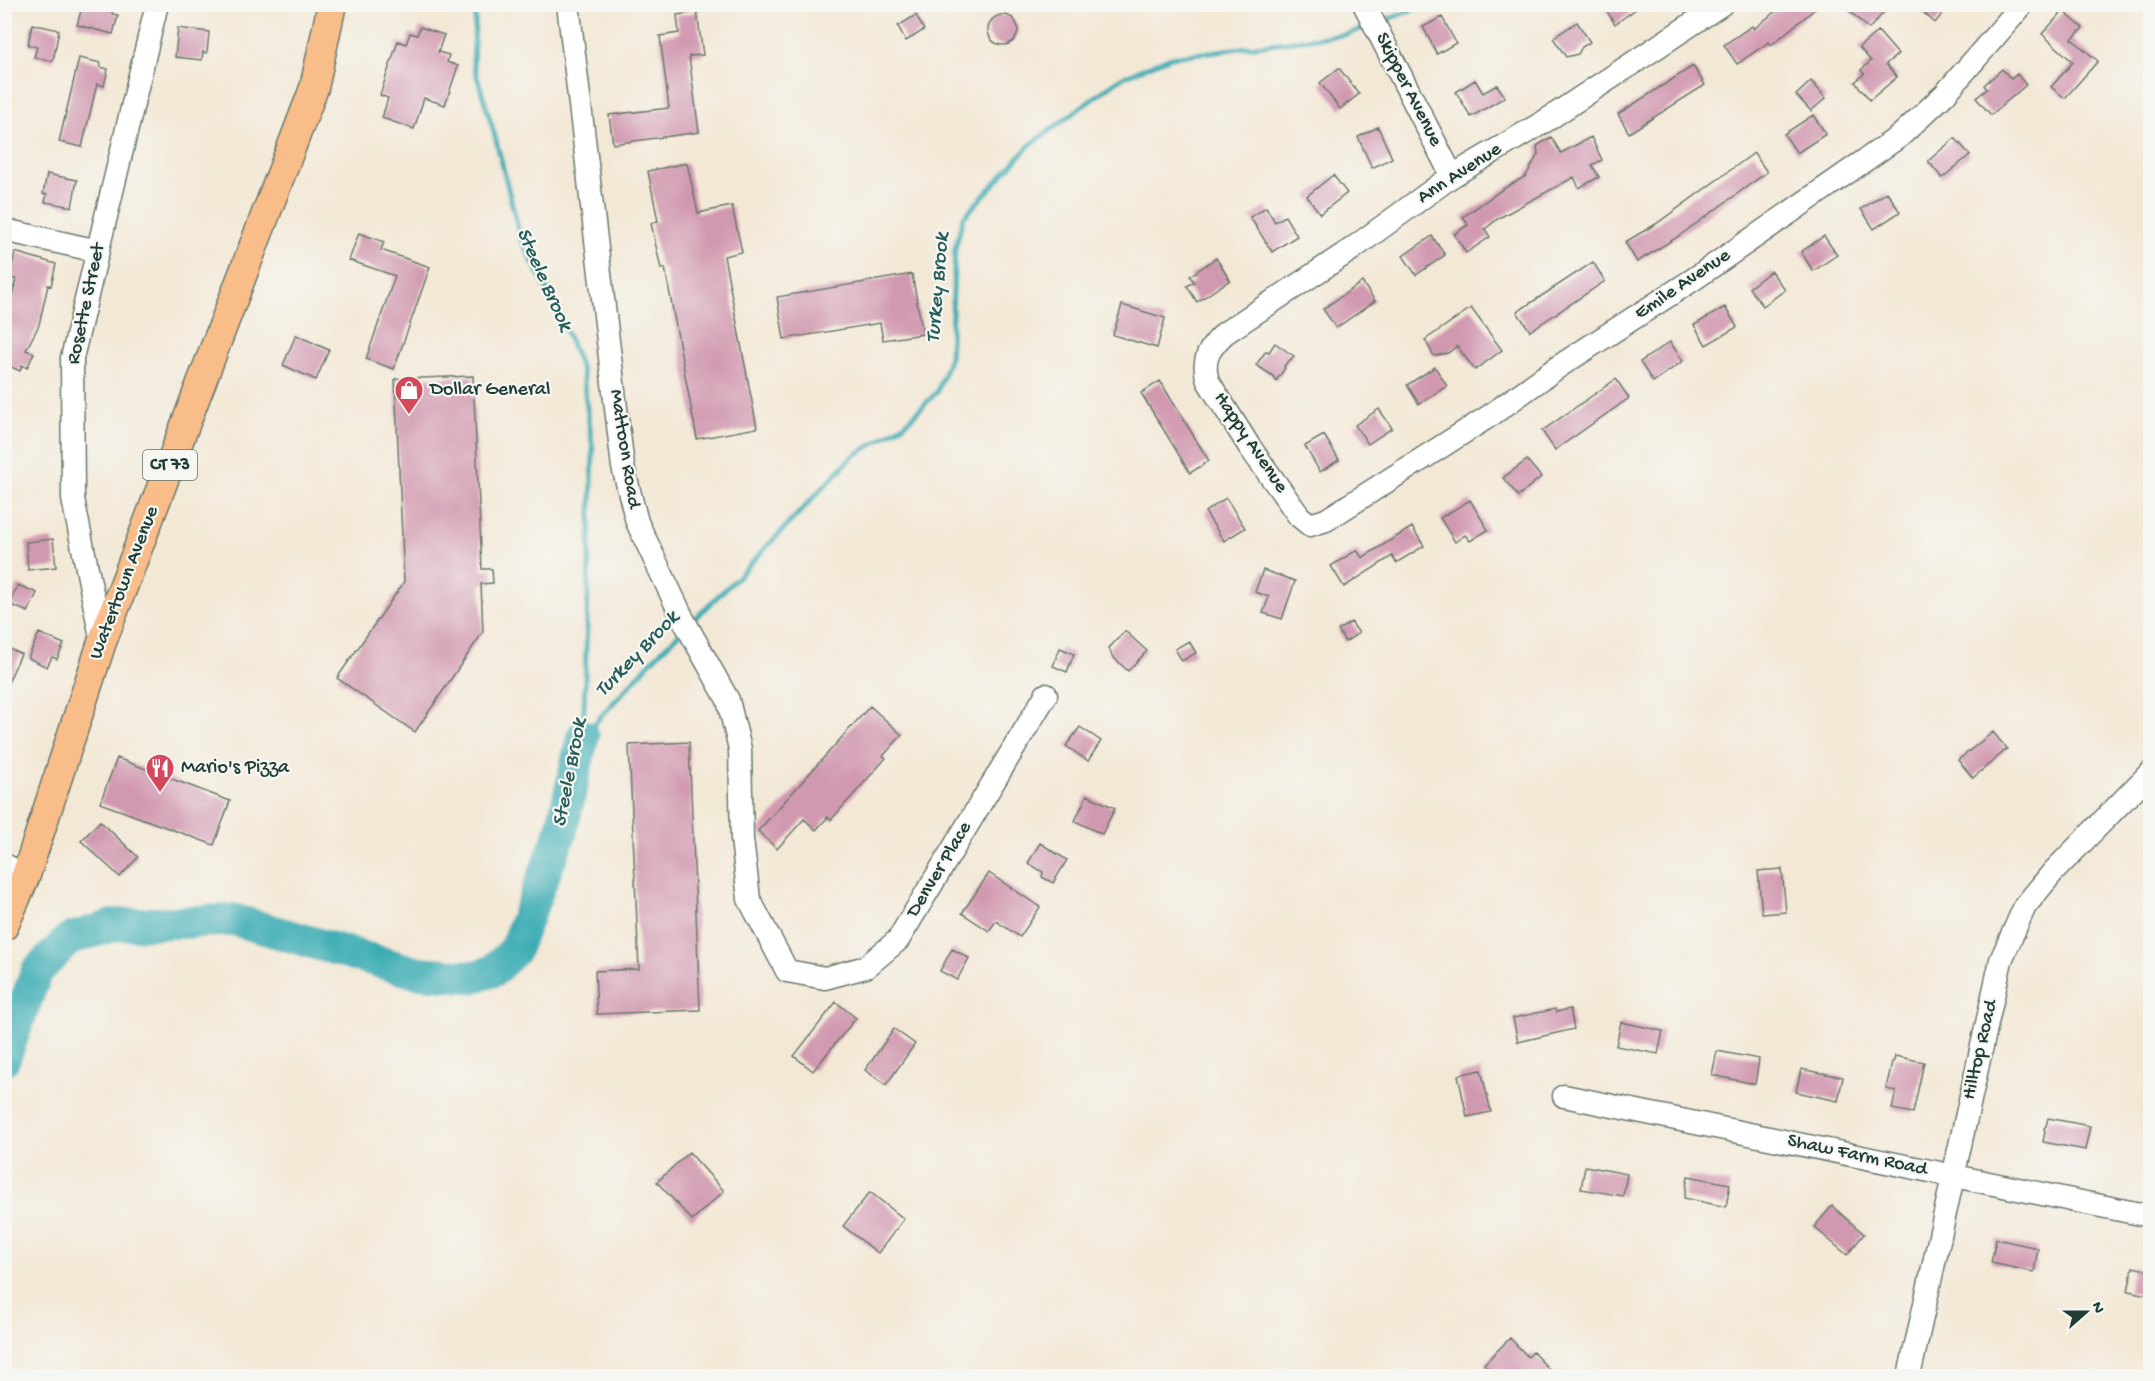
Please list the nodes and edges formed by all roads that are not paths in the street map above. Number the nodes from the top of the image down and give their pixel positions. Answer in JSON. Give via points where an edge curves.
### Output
{"nodes":[{"id":1,"x":157,"y":4,"type":"edge"},
{"id":2,"x":332,"y":4,"type":"edge"},
{"id":3,"x":568,"y":4,"type":"edge"},
{"id":4,"x":1722,"y":4,"type":"edge"},
{"id":5,"x":2024,"y":4,"type":"edge"},
{"id":6,"x":1367,"y":11,"type":"edge"},
{"id":7,"x":1452,"y":176,"type":"junction"},
{"id":8,"x":4,"y":230,"type":"edge"},
{"id":9,"x":98,"y":251,"type":"junction"},
{"id":10,"x":1207,"y":355,"type":"joint"},
{"id":11,"x":1310,"y":525,"type":"joint"},
{"id":12,"x":102,"y":642,"type":"junction"},
{"id":13,"x":1046,"y":695,"type":"dead end"},
{"id":14,"x":2151,"y":773,"type":"edge"},
{"id":15,"x":15,"y":870,"type":"edge"},
{"id":16,"x":4,"y":926,"type":"edge"},
{"id":17,"x":787,"y":971,"type":"joint"},
{"id":18,"x":1564,"y":1096,"type":"dead end"},
{"id":19,"x":1953,"y":1176,"type":"junction"},
{"id":20,"x":2151,"y":1216,"type":"edge"},
{"id":21,"x":1910,"y":1377,"type":"edge"}],
"edges":[{"from":1,"to":9,"type":"street","name":"Rosette Street"},
{"from":2,"to":12,"type":"main road","name":"Watertown Avenue","number":"CT 73","via":[[314,88]]},
{"from":3,"to":17,"type":"street","name":"Mattoon Road","via":[[623,467],[637,522],[728,700],[741,749],[742,839],[749,898]]},
{"from":4,"to":7,"type":"street","name":"Ann Avenue","via":[[1547,120]]},
{"from":5,"to":11,"type":"street","name":"Emile Avenue","via":[[1944,95],[1900,136],[1491,415],[1326,520]]},
{"from":6,"to":7,"type":"street","name":"Skipper Avenue"},
{"from":7,"to":10,"type":"street","name":"Ann Avenue","via":[[1226,333]]},
{"from":8,"to":9,"type":"street"},
{"from":9,"to":12,"type":"street","name":"Rosette Street","via":[[72,358],[73,499]]},
{"from":10,"to":11,"type":"street","name":"Happy Avenue","via":[[1204,369],[1208,381],[1299,516]]},
{"from":12,"to":15,"type":"main road","name":"Watertown Avenue","number":"CT 73"},
{"from":13,"to":17,"type":"street","name":"Denver Place","via":[[898,940],[866,967],[825,978]]},
{"from":14,"to":19,"type":"street","name":"Hilltop Road","via":[[2053,872],[2025,906],[2001,960]]},
{"from":15,"to":16,"type":"main road","name":"Watertown Avenue","number":"CT 73"},
{"from":18,"to":19,"type":"street","name":"Shaw Farm Road"},
{"from":19,"to":20,"type":"street","name":"Shaw Farm Road"},
{"from":19,"to":21,"type":"street","name":"Hilltop Road"}]}
